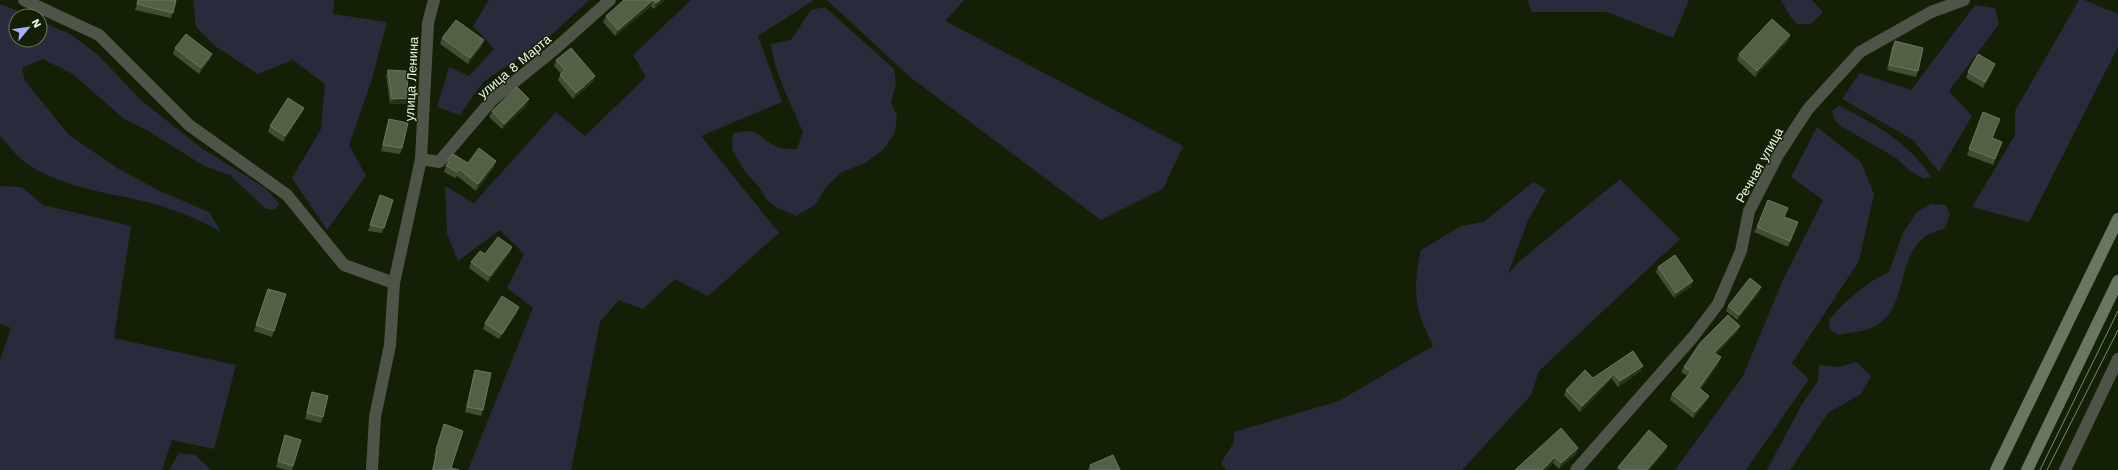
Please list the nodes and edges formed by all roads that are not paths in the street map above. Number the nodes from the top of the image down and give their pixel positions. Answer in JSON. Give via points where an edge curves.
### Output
{"nodes":[{"id":1,"x":24,"y":0,"type":"edge"},
{"id":2,"x":434,"y":0,"type":"edge"},
{"id":3,"x":610,"y":0,"type":"edge"},
{"id":4,"x":1964,"y":0,"type":"edge"},
{"id":5,"x":421,"y":159,"type":"junction"},
{"id":6,"x":2118,"y":219,"type":"edge"},
{"id":7,"x":2118,"y":281,"type":"edge"},
{"id":8,"x":394,"y":283,"type":"junction"},
{"id":9,"x":2118,"y":359,"type":"edge"},
{"id":10,"x":372,"y":470,"type":"edge"},
{"id":11,"x":1576,"y":470,"type":"edge"},
{"id":12,"x":1996,"y":470,"type":"edge"},
{"id":13,"x":2027,"y":470,"type":"edge"},
{"id":14,"x":2065,"y":470,"type":"edge"}],
"edges":[{"from":1,"to":8,"type":"street","via":[[98,35],[189,125],[287,195],[344,265]]},
{"from":2,"to":5,"type":"street","name":"улица Ленина","via":[[428,23]]},
{"from":3,"to":5,"type":"street","name":"улица 8 Марта","via":[[555,50],[492,100],[439,162]]},
{"from":4,"to":11,"type":"street","name":"Речная улица","via":[[1931,12],[1860,52],[1808,109],[1778,155],[1749,211],[1741,251],[1718,304],[1693,337]]},
{"from":5,"to":8,"type":"street","name":"улица Ленина"},
{"from":6,"to":12,"type":"main road"},
{"from":7,"to":13,"type":"main road"},
{"from":8,"to":10,"type":"street","name":"улица Ленина","via":[[390,344],[375,417]]},
{"from":9,"to":14,"type":"street"}]}
